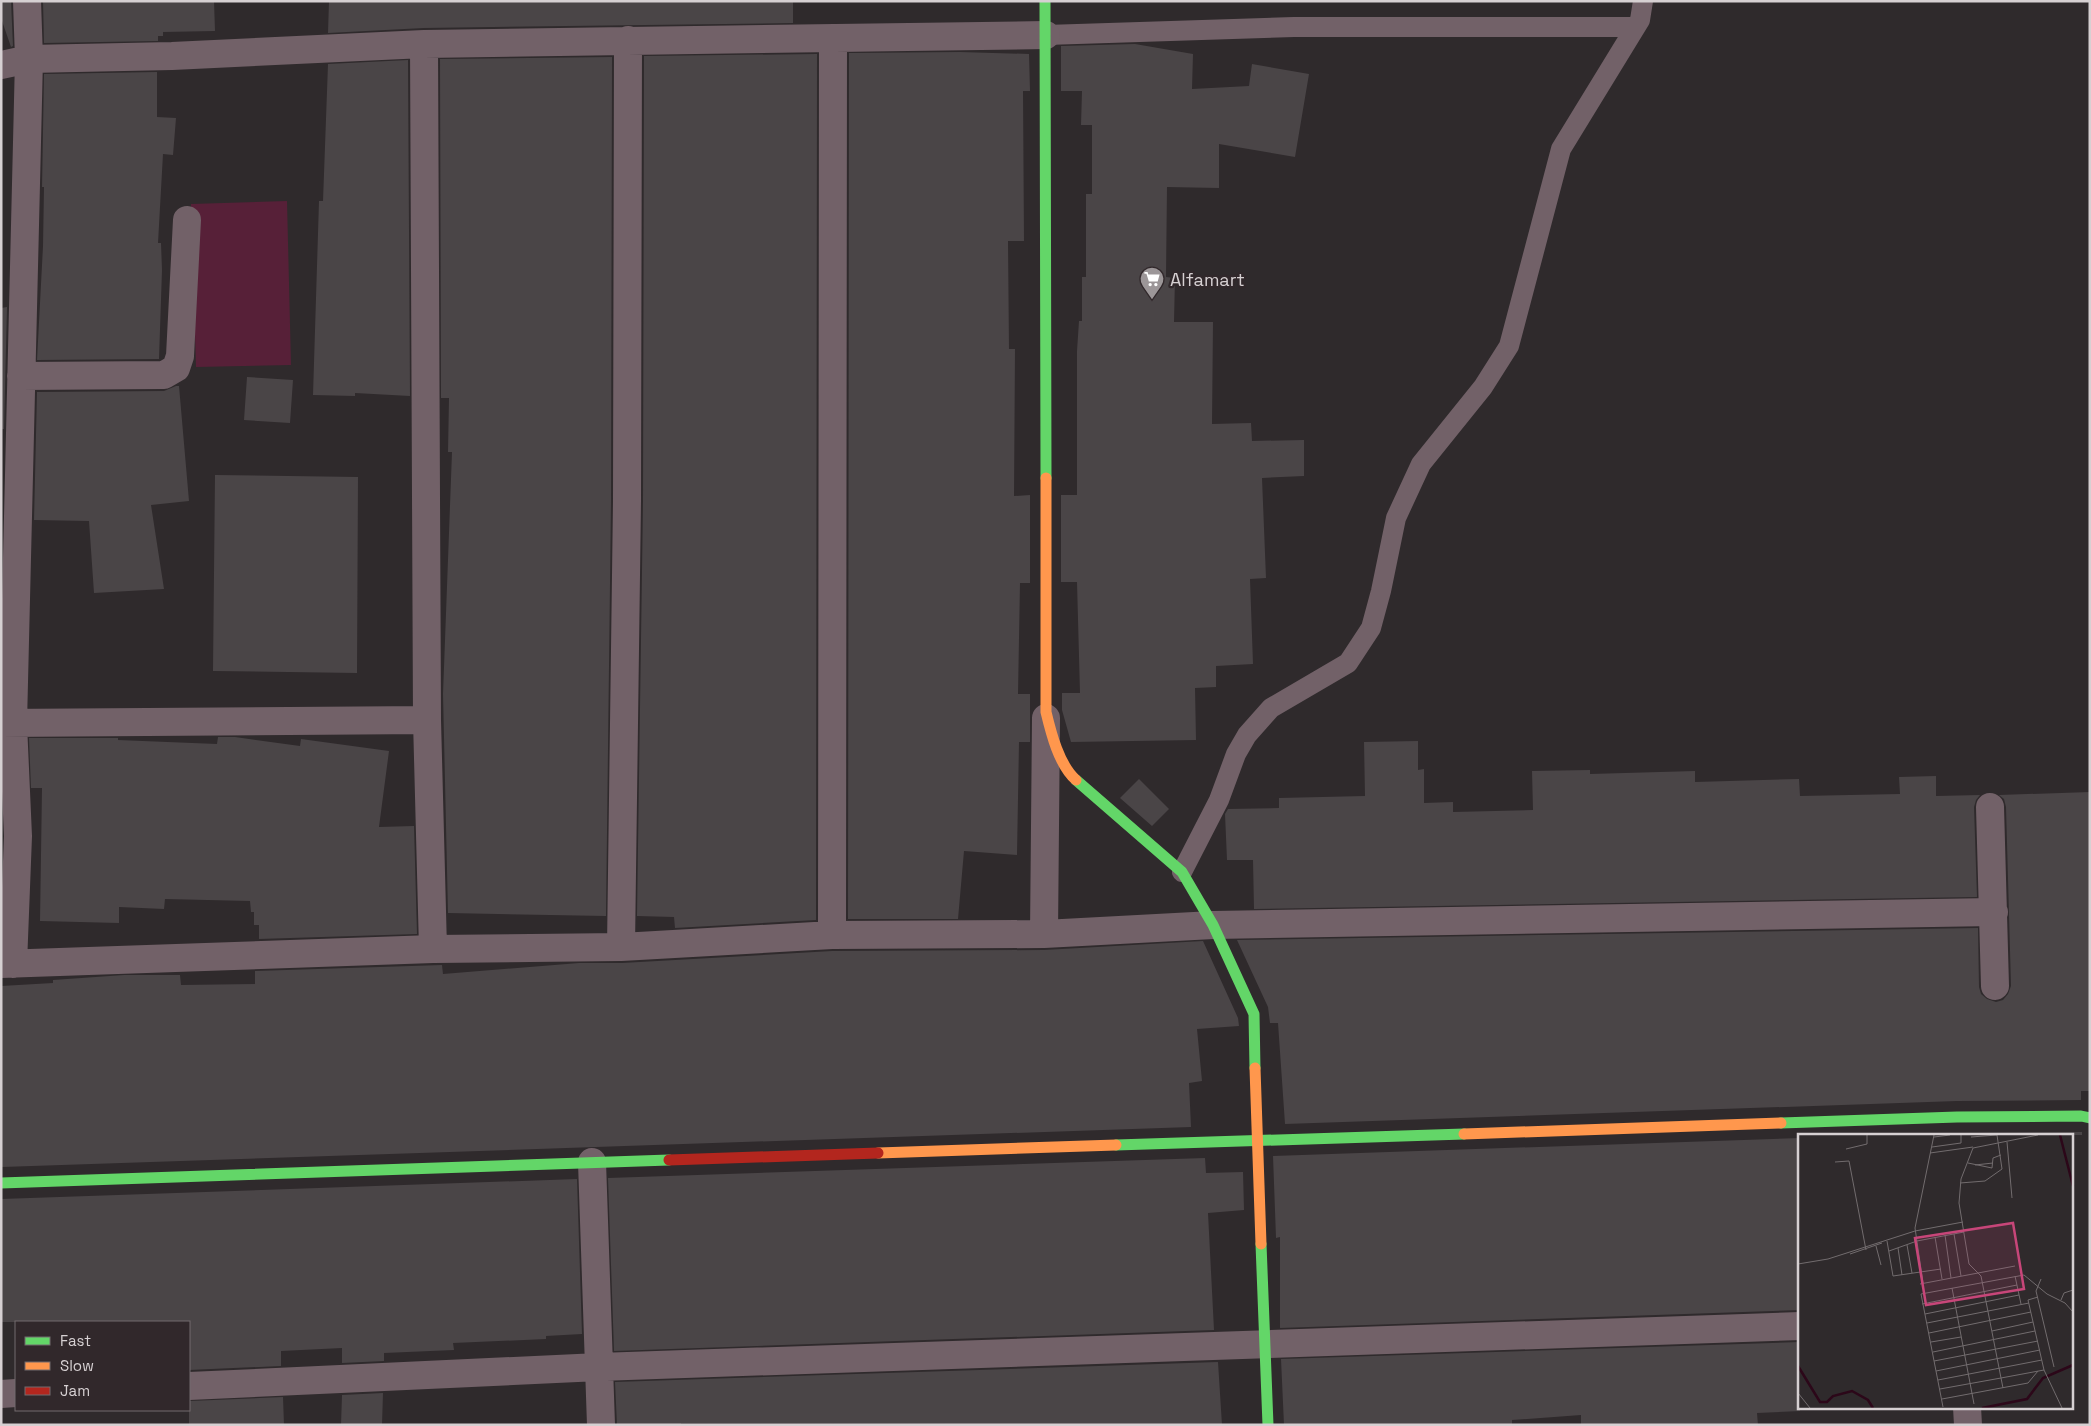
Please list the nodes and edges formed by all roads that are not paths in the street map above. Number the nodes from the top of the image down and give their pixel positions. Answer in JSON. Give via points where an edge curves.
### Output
{"nodes":[{"id":1,"x":27,"y":1,"type":"edge"},
{"id":2,"x":1045,"y":1,"type":"edge"},
{"id":3,"x":1643,"y":1,"type":"edge"},
{"id":4,"x":1635,"y":27,"type":"junction"},
{"id":5,"x":1046,"y":35,"type":"junction"},
{"id":6,"x":834,"y":38,"type":"junction"},
{"id":7,"x":628,"y":40,"type":"junction"},
{"id":8,"x":424,"y":44,"type":"junction"},
{"id":9,"x":29,"y":59,"type":"junction"},
{"id":10,"x":1,"y":65,"type":"edge"},
{"id":11,"x":186,"y":220,"type":"dead end"},
{"id":12,"x":21,"y":376,"type":"junction"},
{"id":13,"x":1046,"y":712,"type":"junction"},
{"id":14,"x":427,"y":720,"type":"junction"},
{"id":15,"x":7,"y":724,"type":"edge"},
{"id":16,"x":1990,"y":807,"type":"dead end"},
{"id":17,"x":1182,"y":872,"type":"junction"},
{"id":18,"x":1994,"y":912,"type":"junction"},
{"id":19,"x":1213,"y":925,"type":"junction"},
{"id":20,"x":832,"y":934,"type":"junction"},
{"id":21,"x":1044,"y":934,"type":"junction"},
{"id":22,"x":621,"y":946,"type":"junction"},
{"id":23,"x":433,"y":949,"type":"junction"},
{"id":24,"x":7,"y":964,"type":"edge"},
{"id":25,"x":1995,"y":986,"type":"dead end"},
{"id":26,"x":2090,"y":1118,"type":"edge"},
{"id":27,"x":1957,"y":1126,"type":"edge"},
{"id":28,"x":1257,"y":1142,"type":"junction"},
{"id":29,"x":592,"y":1162,"type":"junction"},
{"id":30,"x":1,"y":1183,"type":"edge"},
{"id":31,"x":1798,"y":1326,"type":"edge"},
{"id":32,"x":1265,"y":1346,"type":"junction"},
{"id":33,"x":599,"y":1368,"type":"junction"},
{"id":34,"x":190,"y":1386,"type":"edge"},
{"id":35,"x":15,"y":1393,"type":"edge"},
{"id":36,"x":1,"y":1394,"type":"edge"},
{"id":37,"x":1967,"y":1408,"type":"edge"},
{"id":38,"x":601,"y":1425,"type":"edge"},
{"id":39,"x":1268,"y":1425,"type":"edge"},
{"id":40,"x":1968,"y":1425,"type":"edge"}],
"edges":[{"from":1,"to":9,"type":"street"},
{"from":2,"to":5,"type":"street"},
{"from":3,"to":4,"type":"lane","via":[[1640,20]]},
{"from":4,"to":5,"type":"lane","via":[[1294,27]]},
{"from":4,"to":17,"type":"lane","via":[[1561,149],[1509,346],[1483,387],[1421,464],[1396,518],[1371,628],[1348,663],[1270,708],[1247,735],[1236,754],[1219,800]]},
{"from":5,"to":6,"type":"street"},
{"from":5,"to":13,"type":"street"},
{"from":6,"to":7,"type":"street"},
{"from":6,"to":20,"type":"street"},
{"from":7,"to":8,"type":"street"},
{"from":7,"to":22,"type":"street","via":[[627,501]]},
{"from":8,"to":9,"type":"street"},
{"from":8,"to":14,"type":"street"},
{"from":9,"to":10,"type":"street"},
{"from":9,"to":12,"type":"street"},
{"from":11,"to":12,"type":"street","via":[[180,356],[176,368],[164,375]]},
{"from":12,"to":15,"type":"street"},
{"from":13,"to":17,"type":"street","via":[[1054,742],[1071,776]]},
{"from":13,"to":21,"type":"street"},
{"from":14,"to":15,"type":"street"},
{"from":14,"to":23,"type":"street"},
{"from":15,"to":24,"type":"street","via":[[18,836]]},
{"from":16,"to":18,"type":"street"},
{"from":17,"to":19,"type":"street"},
{"from":18,"to":19,"type":"street"},
{"from":18,"to":25,"type":"street"},
{"from":19,"to":21,"type":"street"},
{"from":19,"to":28,"type":"street","via":[[1254,1014]]},
{"from":20,"to":21,"type":"street"},
{"from":20,"to":22,"type":"street"},
{"from":22,"to":23,"type":"street"},
{"from":23,"to":24,"type":"street"},
{"from":26,"to":27,"type":"street","via":[[2080,1116]]},
{"from":27,"to":28,"type":"street"},
{"from":28,"to":29,"type":"street"},
{"from":28,"to":32,"type":"street"},
{"from":29,"to":30,"type":"street"},
{"from":29,"to":33,"type":"street"},
{"from":31,"to":32,"type":"street"},
{"from":32,"to":33,"type":"street"},
{"from":32,"to":39,"type":"street"},
{"from":33,"to":34,"type":"street"},
{"from":33,"to":38,"type":"street"},
{"from":35,"to":36,"type":"street"},
{"from":37,"to":40,"type":"street"}]}
